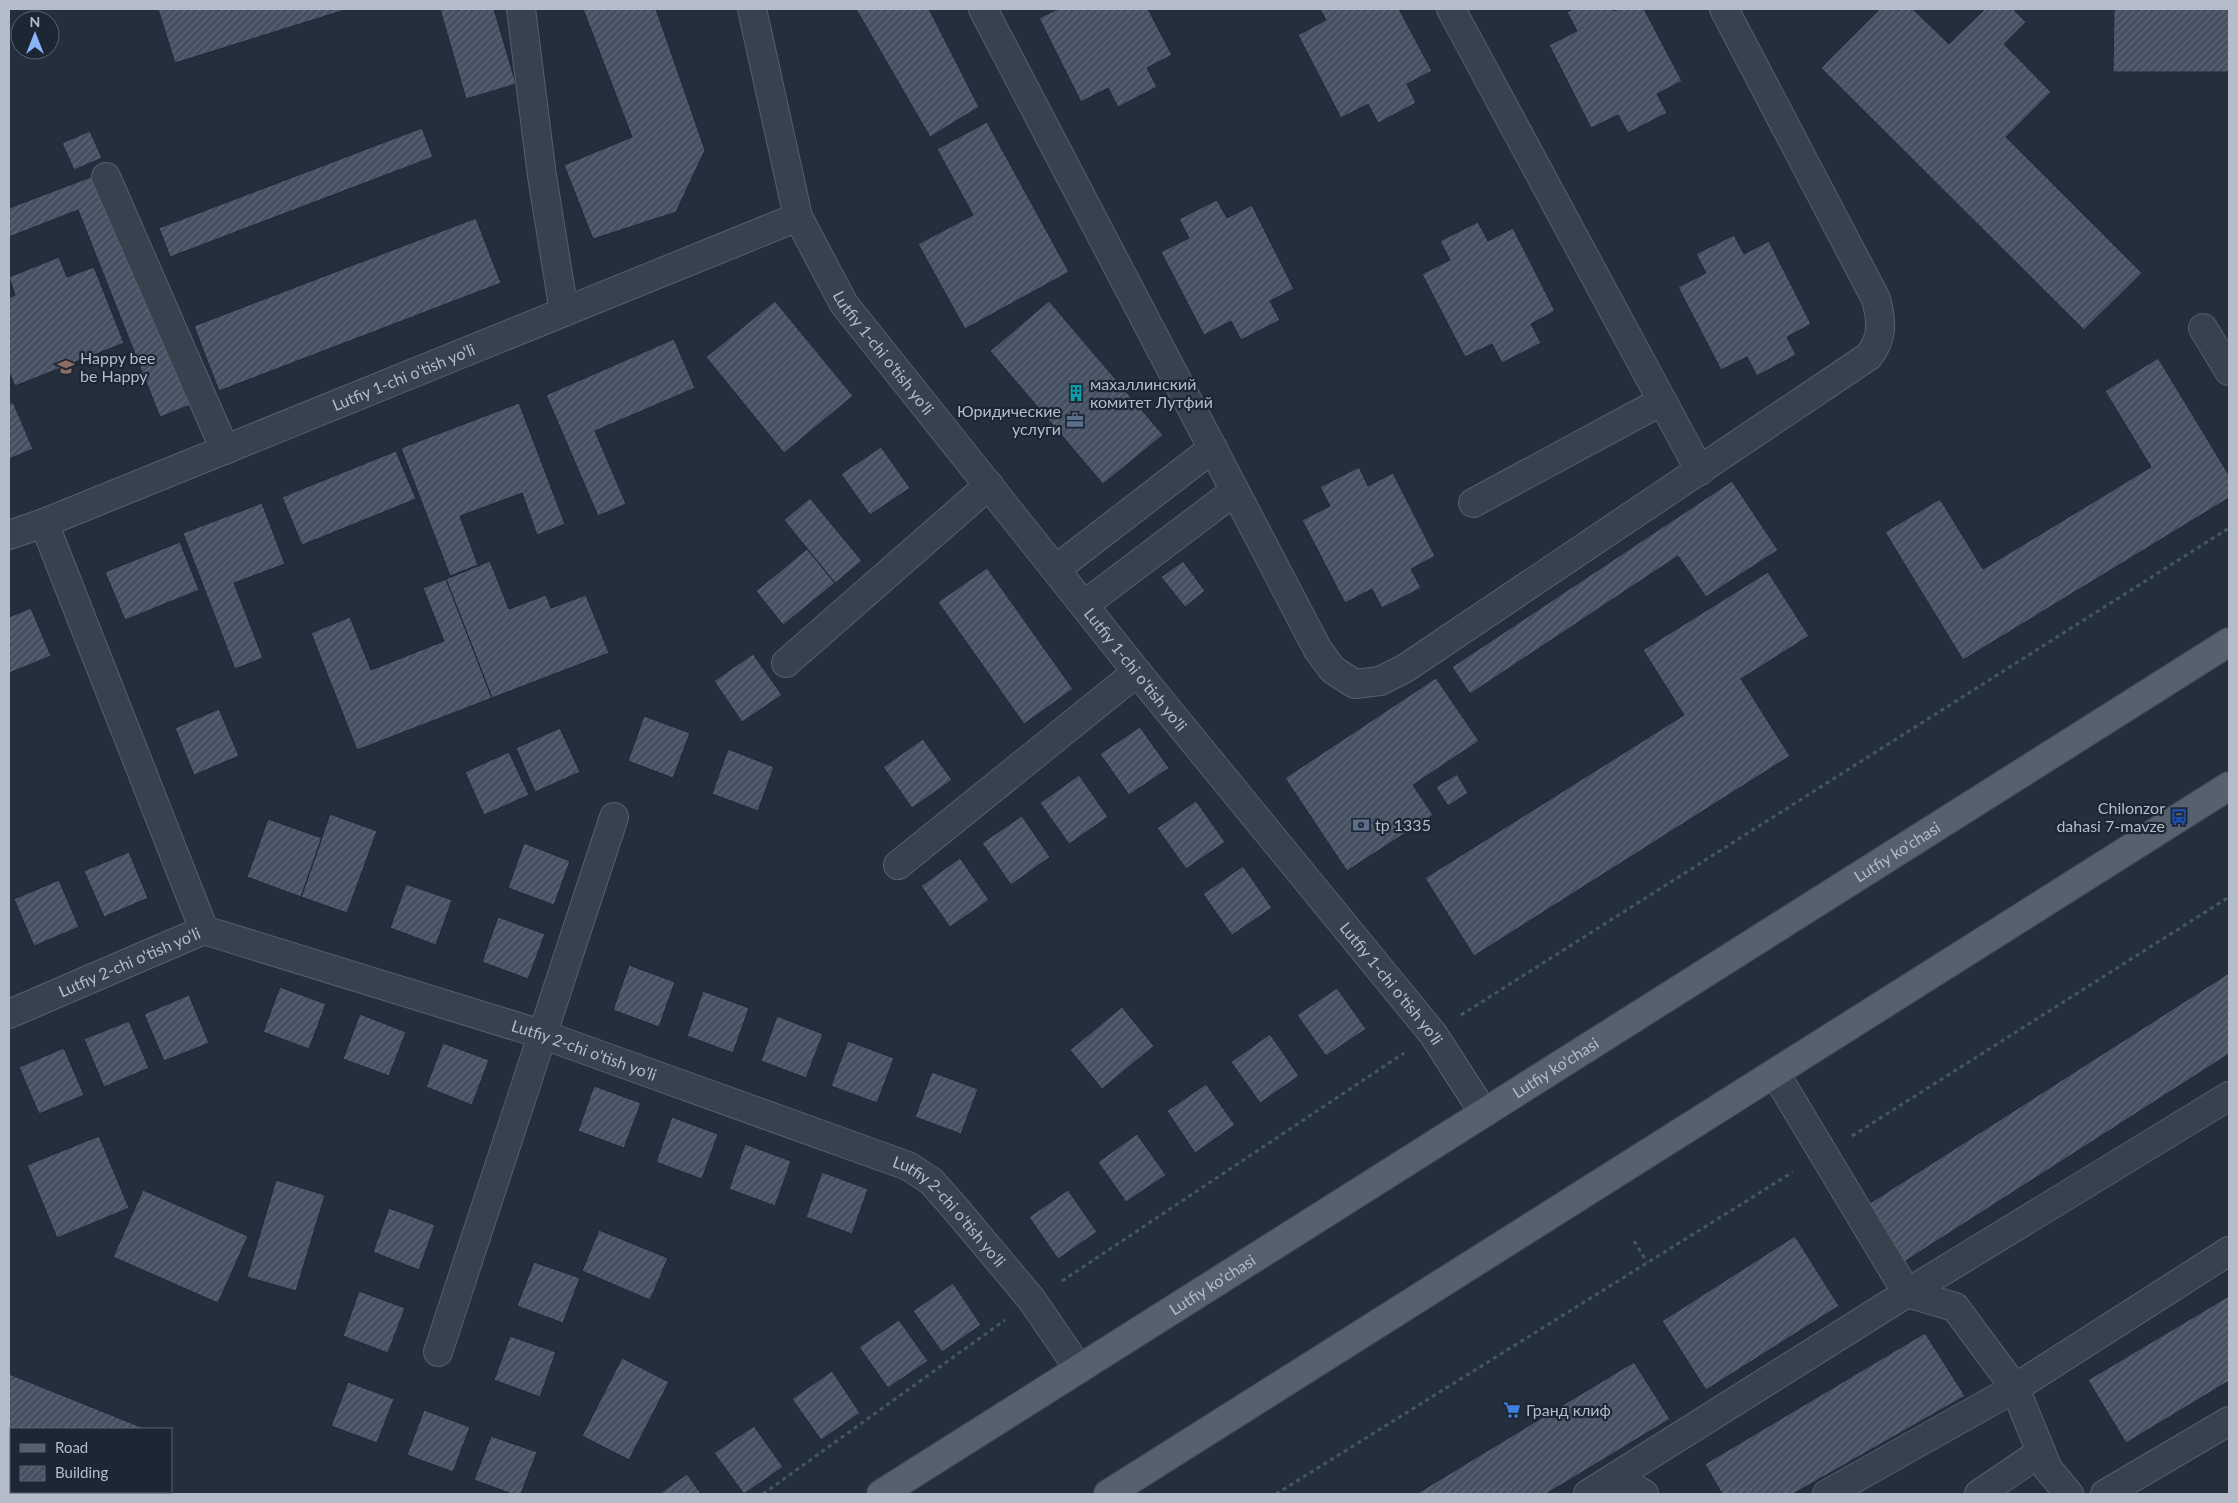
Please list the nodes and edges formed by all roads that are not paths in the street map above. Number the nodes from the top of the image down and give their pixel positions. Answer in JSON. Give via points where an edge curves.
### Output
{"nodes":[{"id":1,"x":520,"y":9,"type":"edge"},
{"id":2,"x":752,"y":9,"type":"edge"},
{"id":3,"x":983,"y":9,"type":"edge"},
{"id":4,"x":1451,"y":9,"type":"edge"},
{"id":5,"x":1724,"y":9,"type":"edge"},
{"id":6,"x":106,"y":177,"type":"dead end"},
{"id":7,"x":798,"y":216,"type":"junction"},
{"id":8,"x":564,"y":312,"type":"junction"},
{"id":9,"x":2202,"y":328,"type":"dead end"},
{"id":10,"x":2229,"y":371,"type":"edge"},
{"id":11,"x":1662,"y":401,"type":"junction"},
{"id":12,"x":1213,"y":448,"type":"junction"},
{"id":13,"x":225,"y":450,"type":"junction"},
{"id":14,"x":1700,"y":471,"type":"junction"},
{"id":15,"x":989,"y":485,"type":"junction"},
{"id":16,"x":1235,"y":491,"type":"junction"},
{"id":17,"x":1473,"y":503,"type":"dead end"},
{"id":18,"x":44,"y":523,"type":"junction"},
{"id":19,"x":9,"y":535,"type":"edge"},
{"id":20,"x":1056,"y":569,"type":"junction"},
{"id":21,"x":1084,"y":605,"type":"junction"},
{"id":22,"x":2229,"y":642,"type":"edge"},
{"id":23,"x":786,"y":663,"type":"dead end"},
{"id":24,"x":1137,"y":672,"type":"junction"},
{"id":25,"x":2229,"y":786,"type":"edge"},
{"id":26,"x":614,"y":817,"type":"dead end"},
{"id":27,"x":898,"y":865,"type":"dead end"},
{"id":28,"x":204,"y":930,"type":"junction"},
{"id":29,"x":9,"y":1014,"type":"edge"},
{"id":30,"x":541,"y":1034,"type":"junction"},
{"id":31,"x":1775,"y":1073,"type":"junction"},
{"id":32,"x":2229,"y":1096,"type":"edge"},
{"id":33,"x":1484,"y":1114,"type":"junction"},
{"id":34,"x":2229,"y":1251,"type":"edge"},
{"id":35,"x":1907,"y":1293,"type":"junction"},
{"id":36,"x":438,"y":1352,"type":"dead end"},
{"id":37,"x":1079,"y":1369,"type":"junction"},
{"id":38,"x":2015,"y":1388,"type":"junction"},
{"id":39,"x":2229,"y":1421,"type":"edge"},
{"id":40,"x":2041,"y":1452,"type":"junction"},
{"id":41,"x":1615,"y":1477,"type":"junction"},
{"id":42,"x":881,"y":1494,"type":"edge"},
{"id":43,"x":1108,"y":1494,"type":"edge"},
{"id":44,"x":1588,"y":1494,"type":"edge"},
{"id":45,"x":1644,"y":1494,"type":"edge"},
{"id":46,"x":1827,"y":1494,"type":"edge"},
{"id":47,"x":1979,"y":1494,"type":"edge"},
{"id":48,"x":2069,"y":1494,"type":"edge"},
{"id":49,"x":2105,"y":1494,"type":"edge"}],
"edges":[{"from":1,"to":8,"type":"street"},
{"from":2,"to":7,"type":"street","name":"Lutfiy 1-chi o'tish yo'li"},
{"from":3,"to":12,"type":"street"},
{"from":4,"to":11,"type":"street"},
{"from":5,"to":14,"type":"street","via":[[1876,299],[1881,333],[1870,356]]},
{"from":6,"to":13,"type":"street"},
{"from":7,"to":8,"type":"street","name":"Lutfiy 1-chi o'tish yo'li"},
{"from":7,"to":15,"type":"street","name":"Lutfiy 1-chi o'tish yo'li","via":[[844,304]]},
{"from":8,"to":13,"type":"street","name":"Lutfiy 1-chi o'tish yo'li"},
{"from":9,"to":10,"type":"street"},
{"from":11,"to":14,"type":"street"},
{"from":11,"to":17,"type":"street"},
{"from":12,"to":16,"type":"street"},
{"from":12,"to":20,"type":"street"},
{"from":13,"to":18,"type":"street","name":"Lutfiy 1-chi o'tish yo'li"},
{"from":14,"to":16,"type":"street","via":[[1404,668],[1380,681],[1355,684],[1333,670],[1318,650]]},
{"from":15,"to":20,"type":"street","name":"Lutfiy 1-chi o'tish yo'li"},
{"from":15,"to":23,"type":"street"},
{"from":16,"to":21,"type":"street"},
{"from":18,"to":19,"type":"street","name":"Lutfiy 1-chi o'tish yo'li"},
{"from":18,"to":28,"type":"street"},
{"from":20,"to":21,"type":"street","name":"Lutfiy 1-chi o'tish yo'li"},
{"from":21,"to":24,"type":"street","name":"Lutfiy 1-chi o'tish yo'li"},
{"from":22,"to":33,"type":"main road","name":"Lutfiy ko'chasi"},
{"from":24,"to":27,"type":"street"},
{"from":24,"to":33,"type":"street","name":"Lutfiy 1-chi o'tish yo'li","via":[[1433,1034]]},
{"from":25,"to":31,"type":"main road"},
{"from":26,"to":30,"type":"street"},
{"from":28,"to":29,"type":"street","name":"Lutfiy 2-chi o'tish yo'li"},
{"from":28,"to":30,"type":"street","name":"Lutfiy 2-chi o'tish yo'li"},
{"from":30,"to":36,"type":"street"},
{"from":30,"to":37,"type":"street","name":"Lutfiy 2-chi o'tish yo'li","via":[[908,1166],[932,1181],[1032,1300]]},
{"from":31,"to":35,"type":"street"},
{"from":31,"to":43,"type":"main road"},
{"from":32,"to":35,"type":"street"},
{"from":33,"to":37,"type":"main road","name":"Lutfiy ko'chasi"},
{"from":34,"to":38,"type":"street"},
{"from":35,"to":38,"type":"street","via":[[1955,1307]]},
{"from":35,"to":41,"type":"street"},
{"from":37,"to":42,"type":"main road","name":"Lutfiy ko'chasi"},
{"from":38,"to":40,"type":"street"},
{"from":38,"to":46,"type":"street"},
{"from":39,"to":49,"type":"street"},
{"from":40,"to":47,"type":"street"},
{"from":40,"to":48,"type":"street","via":[[2048,1469]]},
{"from":41,"to":44,"type":"street"},
{"from":41,"to":45,"type":"street"}]}
